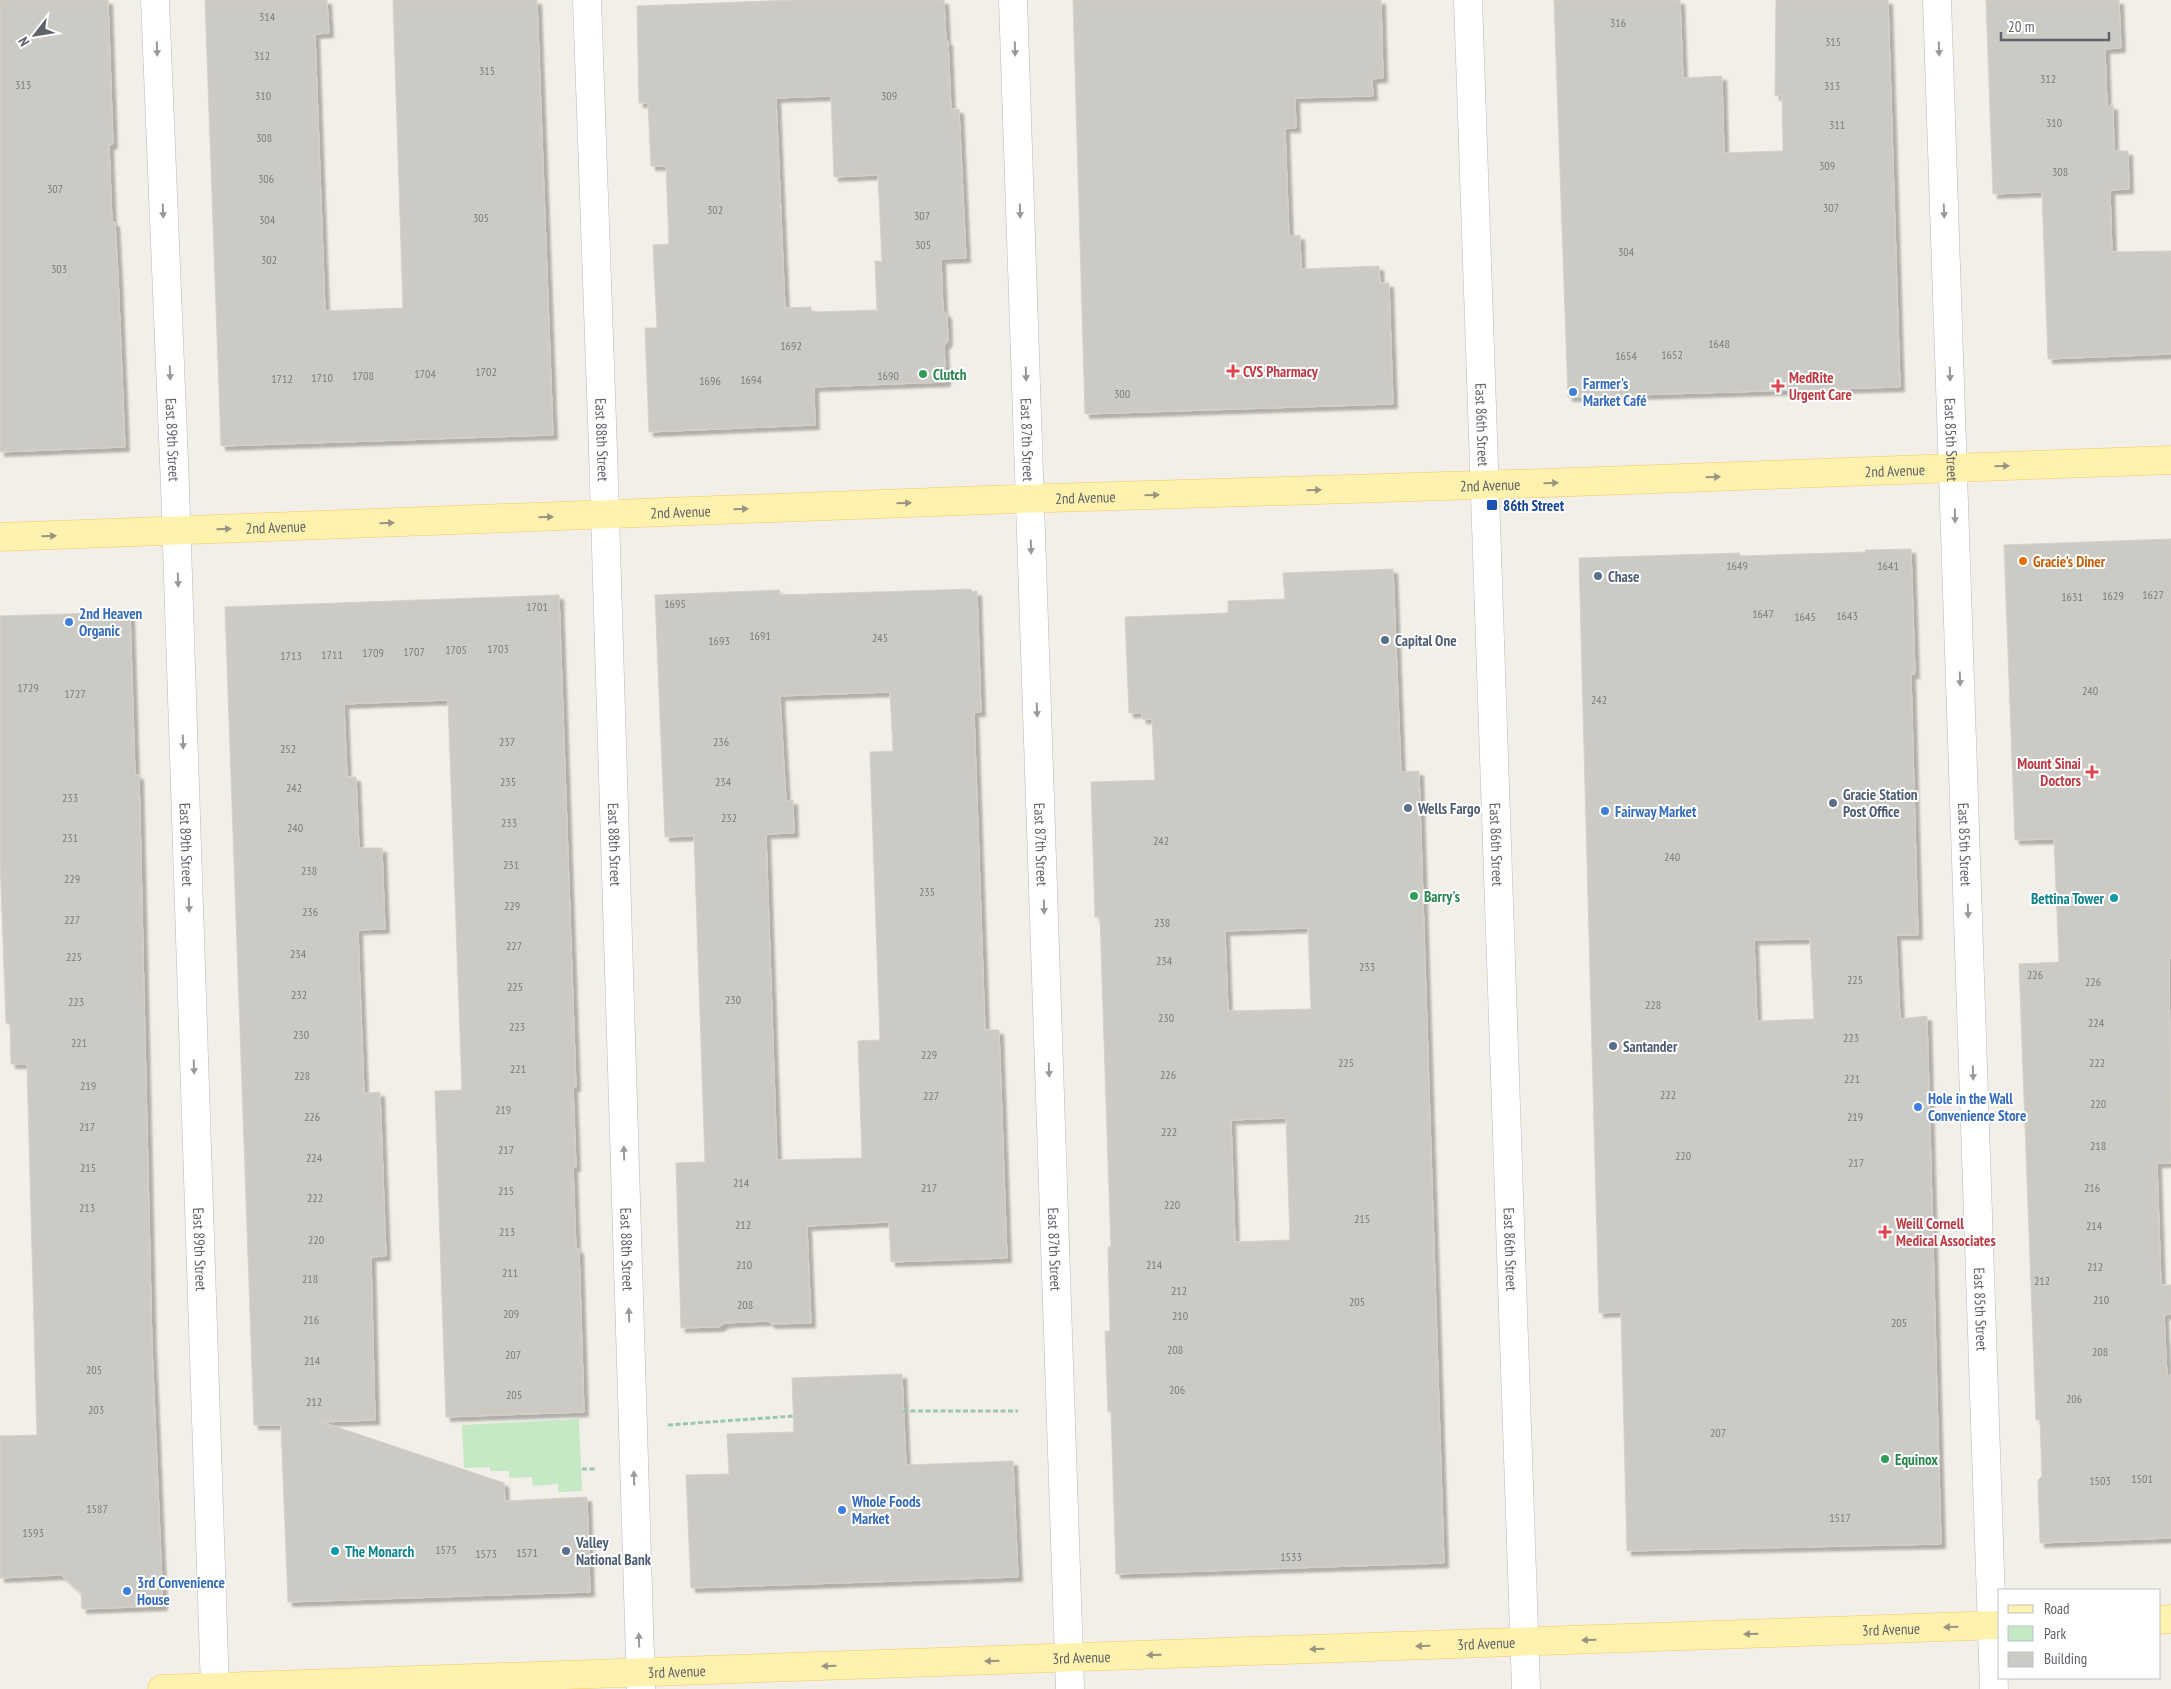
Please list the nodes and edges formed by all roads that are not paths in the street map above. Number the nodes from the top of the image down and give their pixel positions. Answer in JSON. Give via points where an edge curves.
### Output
{"nodes":[{"id":1,"x":155,"y":0,"type":"edge"},
{"id":2,"x":587,"y":0,"type":"edge"},
{"id":3,"x":1013,"y":0,"type":"edge"},
{"id":4,"x":1468,"y":0,"type":"edge"},
{"id":5,"x":1937,"y":0,"type":"edge"},
{"id":6,"x":2171,"y":460,"type":"edge"},
{"id":7,"x":1953,"y":468,"type":"junction"},
{"id":8,"x":1485,"y":485,"type":"junction"},
{"id":9,"x":1030,"y":499,"type":"junction"},
{"id":10,"x":605,"y":514,"type":"junction"},
{"id":11,"x":176,"y":531,"type":"junction"},
{"id":12,"x":0,"y":537,"type":"edge"},
{"id":13,"x":1996,"y":1625,"type":"edge"},
{"id":14,"x":1524,"y":1642,"type":"junction"},
{"id":15,"x":1069,"y":1658,"type":"junction"},
{"id":16,"x":640,"y":1681,"type":"edge"},
{"id":17,"x":215,"y":1688,"type":"edge"},
{"id":18,"x":162,"y":1689,"type":"edge"},
{"id":19,"x":1070,"y":1689,"type":"edge"},
{"id":20,"x":1526,"y":1689,"type":"edge"},
{"id":21,"x":1994,"y":1689,"type":"edge"}],
"edges":[{"from":1,"to":11,"type":"street","name":"East 89th Street","one_way":true},
{"from":2,"to":10,"type":"street","name":"East 88th Street"},
{"from":3,"to":9,"type":"street","name":"East 87th Street","one_way":true},
{"from":4,"to":8,"type":"street","name":"East 86th Street"},
{"from":5,"to":7,"type":"street","name":"East 85th Street","one_way":true},
{"from":7,"to":6,"type":"main road","name":"2nd Avenue","one_way":true},
{"from":8,"to":7,"type":"main road","name":"2nd Avenue","one_way":true},
{"from":7,"to":13,"type":"street","name":"East 85th Street","one_way":true},
{"from":9,"to":8,"type":"main road","name":"2nd Avenue","one_way":true},
{"from":8,"to":14,"type":"street","name":"East 86th Street"},
{"from":10,"to":9,"type":"main road","name":"2nd Avenue","one_way":true},
{"from":9,"to":15,"type":"street","name":"East 87th Street","one_way":true},
{"from":11,"to":10,"type":"main road","name":"2nd Avenue","one_way":true},
{"from":16,"to":10,"type":"street","name":"East 88th Street","one_way":true},
{"from":12,"to":11,"type":"main road","name":"2nd Avenue","one_way":true},
{"from":11,"to":17,"type":"street","name":"East 89th Street","one_way":true},
{"from":13,"to":14,"type":"main road","name":"3rd Avenue","one_way":true},
{"from":13,"to":21,"type":"street","name":"East 85th Street"},
{"from":14,"to":15,"type":"main road","name":"3rd Avenue","one_way":true},
{"from":14,"to":20,"type":"street","name":"East 86th Street"},
{"from":15,"to":16,"type":"main road","name":"3rd Avenue","one_way":true},
{"from":15,"to":19,"type":"street","name":"East 87th Street"},
{"from":16,"to":17,"type":"main road","name":"3rd Avenue"},
{"from":17,"to":18,"type":"main road","name":"3rd Avenue"}]}
